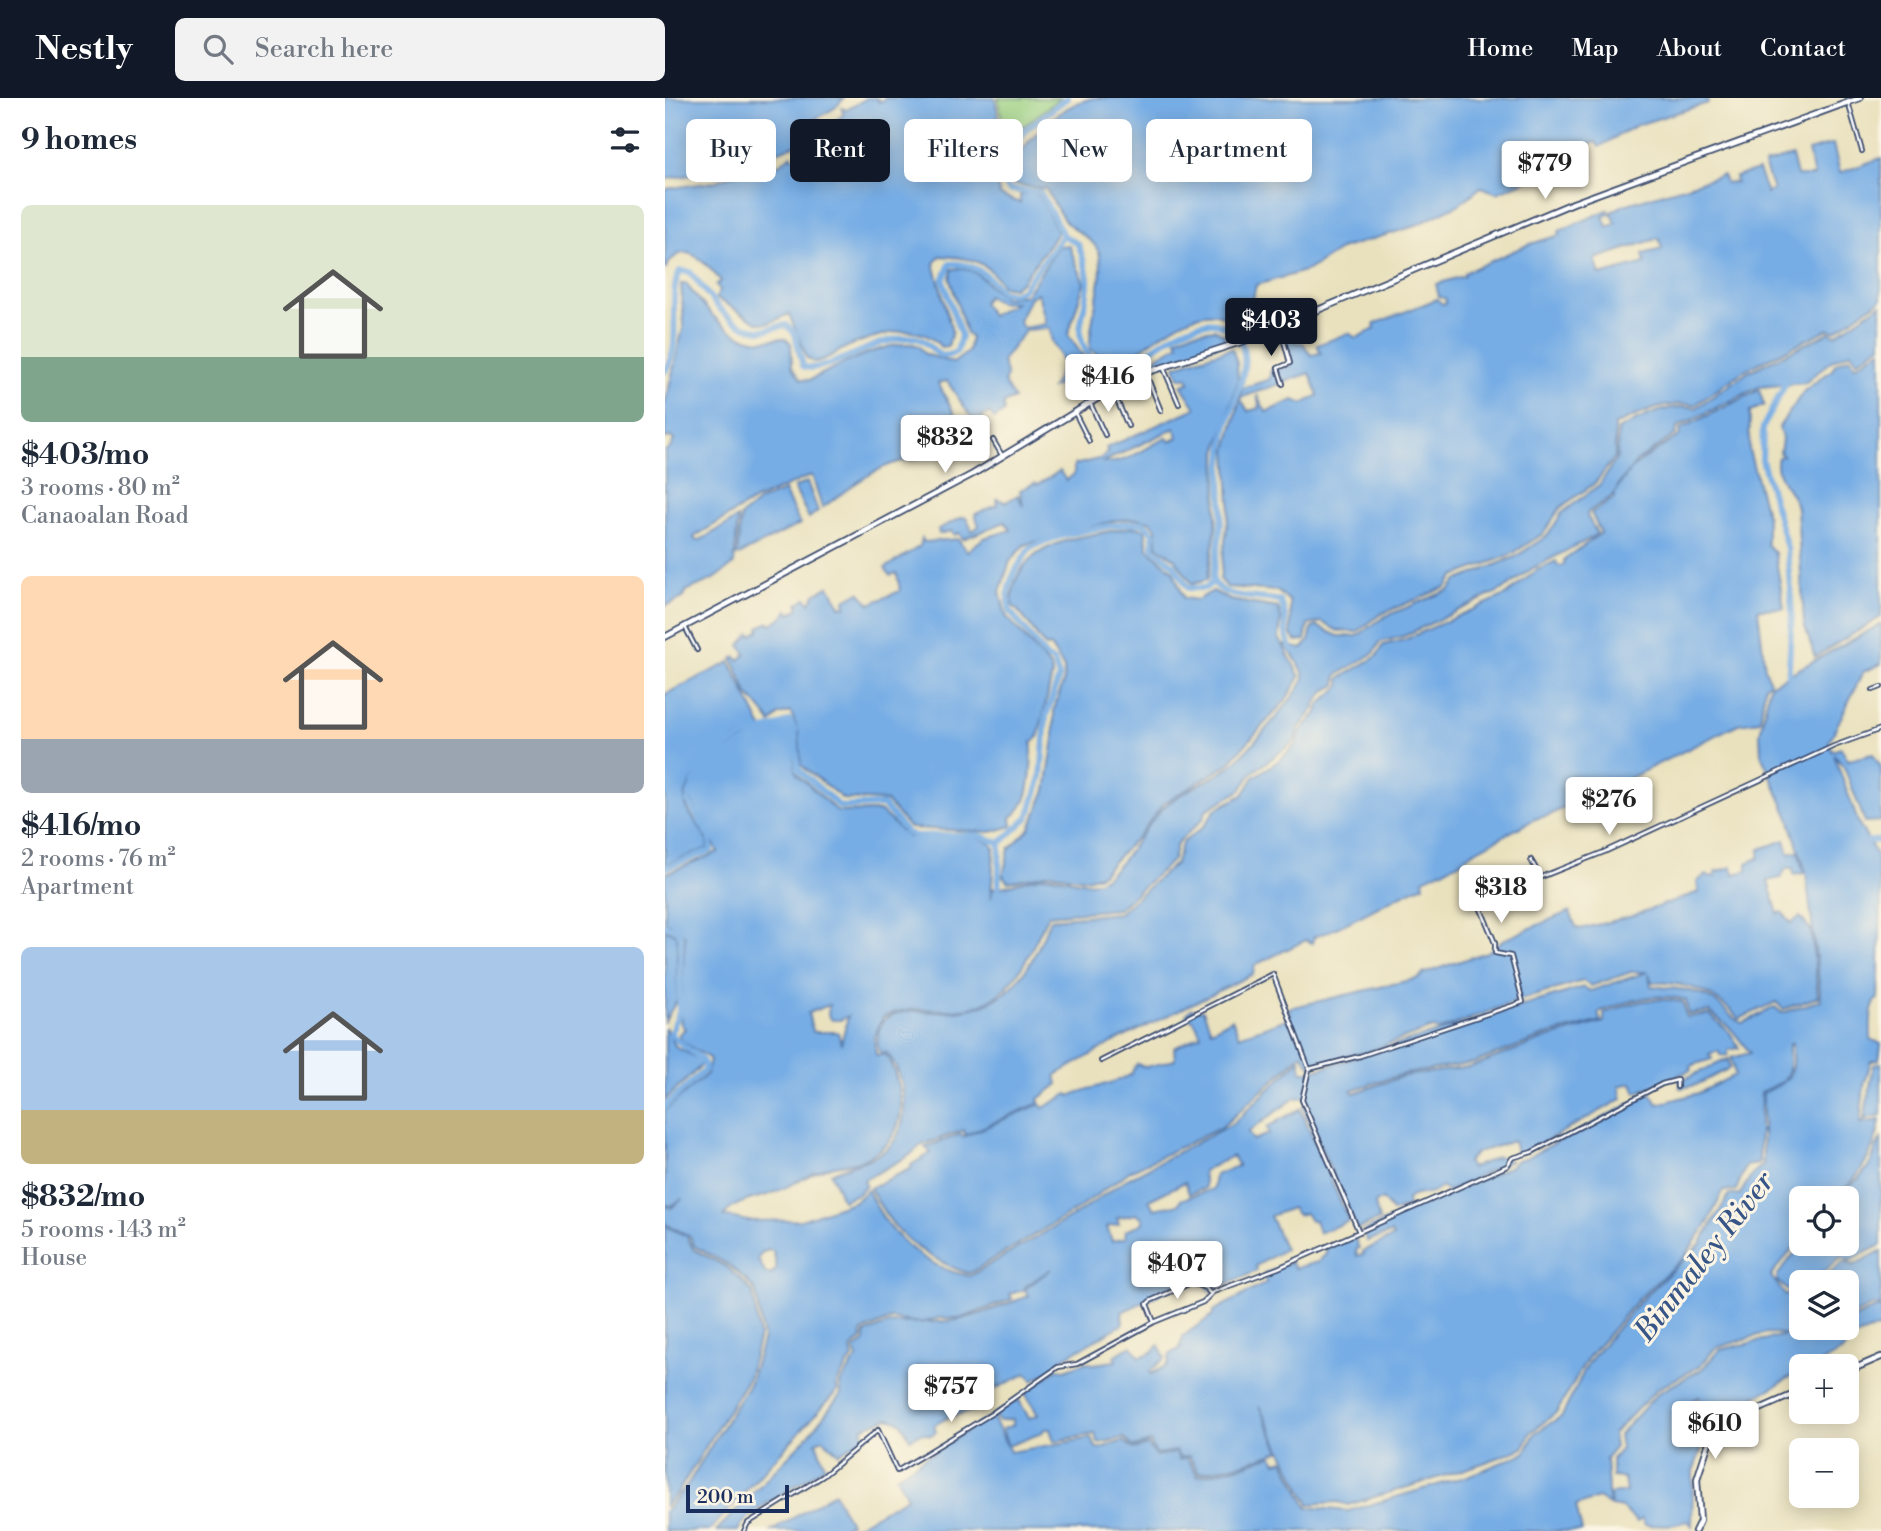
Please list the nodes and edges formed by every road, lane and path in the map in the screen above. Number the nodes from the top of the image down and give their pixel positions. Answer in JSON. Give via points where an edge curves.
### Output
{"nodes":[{"id":1,"x":1860,"y":98,"type":"edge"},
{"id":2,"x":1847,"y":100,"type":"edge"},
{"id":3,"x":1862,"y":151,"type":"dead end"},
{"id":4,"x":1280,"y":327,"type":"junction"},
{"id":5,"x":1163,"y":366,"type":"junction"},
{"id":6,"x":1146,"y":373,"type":"junction"},
{"id":7,"x":1283,"y":384,"type":"dead end"},
{"id":8,"x":1113,"y":391,"type":"junction"},
{"id":9,"x":1090,"y":403,"type":"junction"},
{"id":10,"x":1179,"y":404,"type":"dead end"},
{"id":11,"x":1161,"y":411,"type":"dead end"},
{"id":12,"x":1075,"y":412,"type":"junction"},
{"id":13,"x":1128,"y":426,"type":"dead end"},
{"id":14,"x":1105,"y":435,"type":"dead end"},
{"id":15,"x":993,"y":440,"type":"dead end"},
{"id":16,"x":1089,"y":441,"type":"dead end"},
{"id":17,"x":1003,"y":457,"type":"junction"},
{"id":18,"x":685,"y":627,"type":"junction"},
{"id":19,"x":665,"y":637,"type":"edge"},
{"id":20,"x":697,"y":650,"type":"dead end"},
{"id":21,"x":1881,"y":687,"type":"edge"},
{"id":22,"x":1873,"y":690,"type":"dead end"},
{"id":23,"x":1881,"y":729,"type":"edge"},
{"id":24,"x":1531,"y":860,"type":"dead end"},
{"id":25,"x":1540,"y":876,"type":"junction"},
{"id":26,"x":1101,"y":1061,"type":"dead end"},
{"id":27,"x":1308,"y":1070,"type":"junction"},
{"id":28,"x":1677,"y":1087,"type":"dead end"},
{"id":29,"x":1359,"y":1232,"type":"junction"},
{"id":30,"x":1210,"y":1294,"type":"junction"},
{"id":31,"x":1154,"y":1322,"type":"junction"},
{"id":32,"x":1881,"y":1357,"type":"edge"},
{"id":33,"x":1859,"y":1367,"type":"edge"},
{"id":34,"x":1789,"y":1397,"type":"edge"},
{"id":35,"x":744,"y":1531,"type":"edge"},
{"id":36,"x":1695,"y":1531,"type":"edge"}],
"edges":[{"from":1,"to":2,"type":"street"},
{"from":2,"to":3,"type":"street"},
{"from":2,"to":4,"type":"street","via":[[1573,203]]},
{"from":4,"to":5,"type":"street"},
{"from":4,"to":7,"type":"street","via":[[1290,363],[1278,368]]},
{"from":5,"to":6,"type":"street"},
{"from":5,"to":10,"type":"street"},
{"from":6,"to":8,"type":"street"},
{"from":6,"to":11,"type":"street"},
{"from":8,"to":9,"type":"street"},
{"from":8,"to":13,"type":"street"},
{"from":9,"to":12,"type":"street"},
{"from":9,"to":14,"type":"street"},
{"from":12,"to":16,"type":"street"},
{"from":12,"to":17,"type":"street"},
{"from":15,"to":17,"type":"street"},
{"from":17,"to":18,"type":"street"},
{"from":18,"to":19,"type":"street"},
{"from":18,"to":20,"type":"street"},
{"from":21,"to":22,"type":"street"},
{"from":23,"to":25,"type":"street"},
{"from":24,"to":25,"type":"street"},
{"from":25,"to":27,"type":"street","via":[[1477,904],[1492,933],[1495,953],[1511,956],[1523,1002]]},
{"from":26,"to":27,"type":"street","via":[[1271,974]]},
{"from":27,"to":29,"type":"street","via":[[1301,1098]]},
{"from":28,"to":29,"type":"street","via":[[1677,1080],[1663,1084],[1512,1158],[1507,1166]]},
{"from":29,"to":30,"type":"street"},
{"from":30,"to":31,"type":"street","via":[[1203,1302]]},
{"from":30,"to":31,"type":"street","via":[[1191,1283],[1150,1301],[1147,1304]]},
{"from":31,"to":35,"type":"street","via":[[1077,1364],[1058,1367],[897,1471],[878,1430],[823,1476],[748,1523]]},
{"from":32,"to":33,"type":"street"},
{"from":34,"to":36,"type":"street","via":[[1714,1433],[1697,1479],[1700,1521]]}]}
